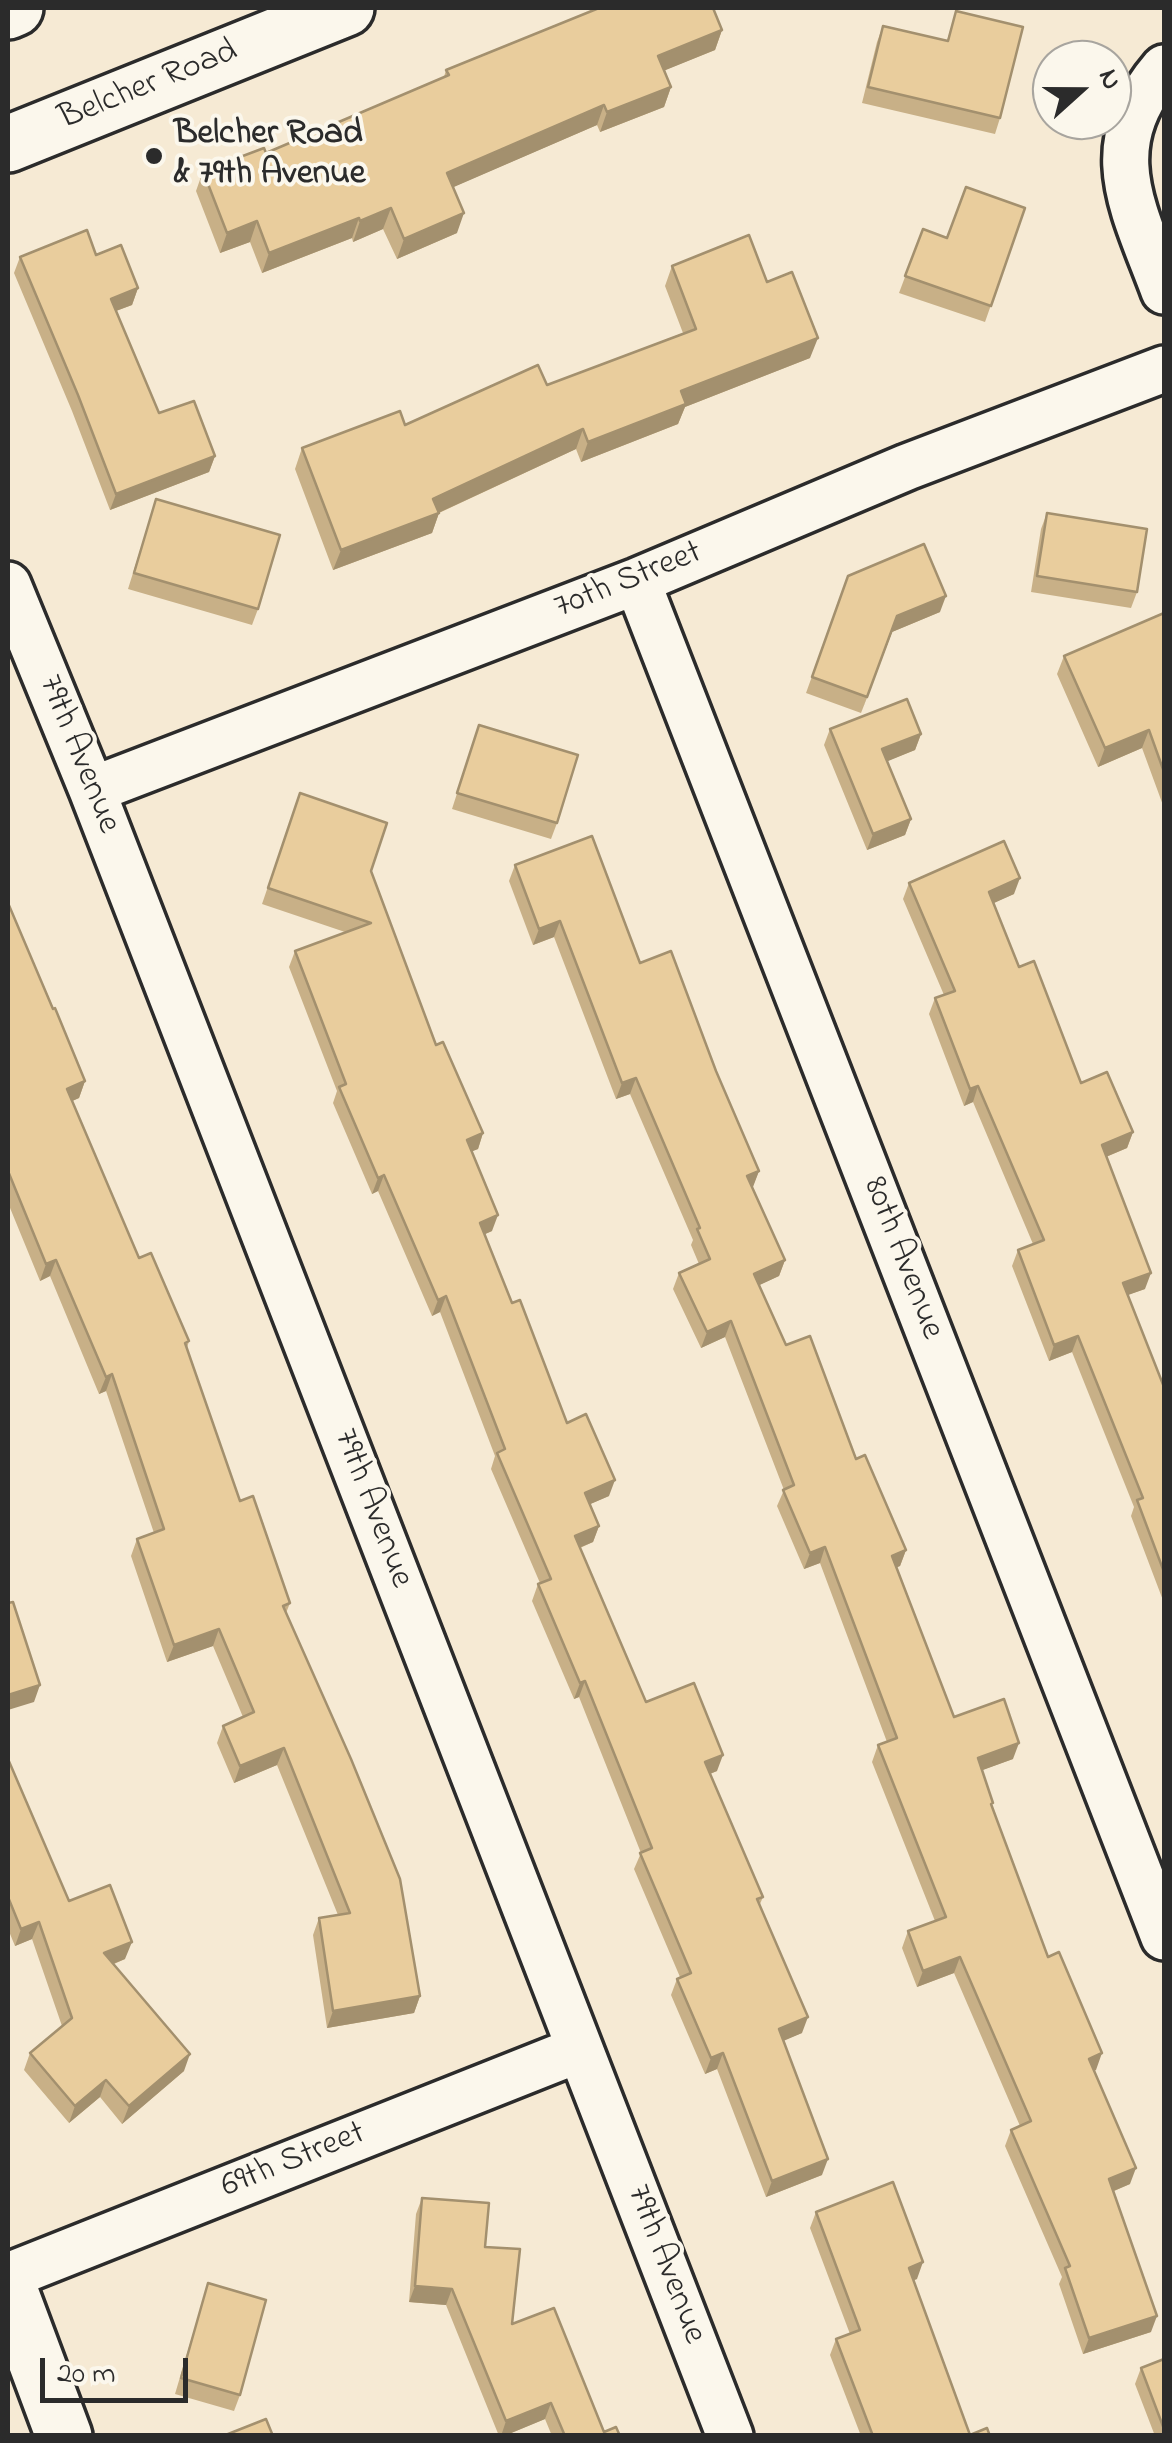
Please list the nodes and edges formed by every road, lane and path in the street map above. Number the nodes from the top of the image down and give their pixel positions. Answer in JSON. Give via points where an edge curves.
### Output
{"nodes":[{"id":1,"x":15,"y":8,"type":"edge"},
{"id":2,"x":346,"y":8,"type":"edge"},
{"id":3,"x":8,"y":10,"type":"edge"},
{"id":4,"x":1164,"y":68,"type":"edge"},
{"id":5,"x":8,"y":144,"type":"edge"},
{"id":6,"x":1164,"y":291,"type":"edge"},
{"id":7,"x":1164,"y":368,"type":"edge"},
{"id":8,"x":637,"y":580,"type":"junction"},
{"id":9,"x":8,"y":585,"type":"edge"},
{"id":10,"x":92,"y":790,"type":"junction"},
{"id":11,"x":1164,"y":1936,"type":"edge"},
{"id":12,"x":580,"y":2048,"type":"junction"},
{"id":13,"x":8,"y":2276,"type":"edge"},
{"id":14,"x":8,"y":2286,"type":"edge"},
{"id":15,"x":64,"y":2436,"type":"edge"},
{"id":16,"x":730,"y":2436,"type":"edge"}],
"edges":[{"from":1,"to":3,"type":"main road"},
{"from":2,"to":5,"type":"main road","name":"Belcher Road"},
{"from":4,"to":6,"type":"street","via":[[1138,107],[1124,162],[1133,208]]},
{"from":7,"to":8,"type":"street","name":"70th Street"},
{"from":8,"to":10,"type":"street","name":"70th Street"},
{"from":8,"to":11,"type":"street","name":"80th Avenue"},
{"from":9,"to":10,"type":"street","name":"79th Avenue"},
{"from":10,"to":12,"type":"street","name":"79th Avenue"},
{"from":12,"to":13,"type":"street","name":"69th Street"},
{"from":12,"to":16,"type":"street","name":"79th Avenue"},
{"from":14,"to":15,"type":"main road"}]}
